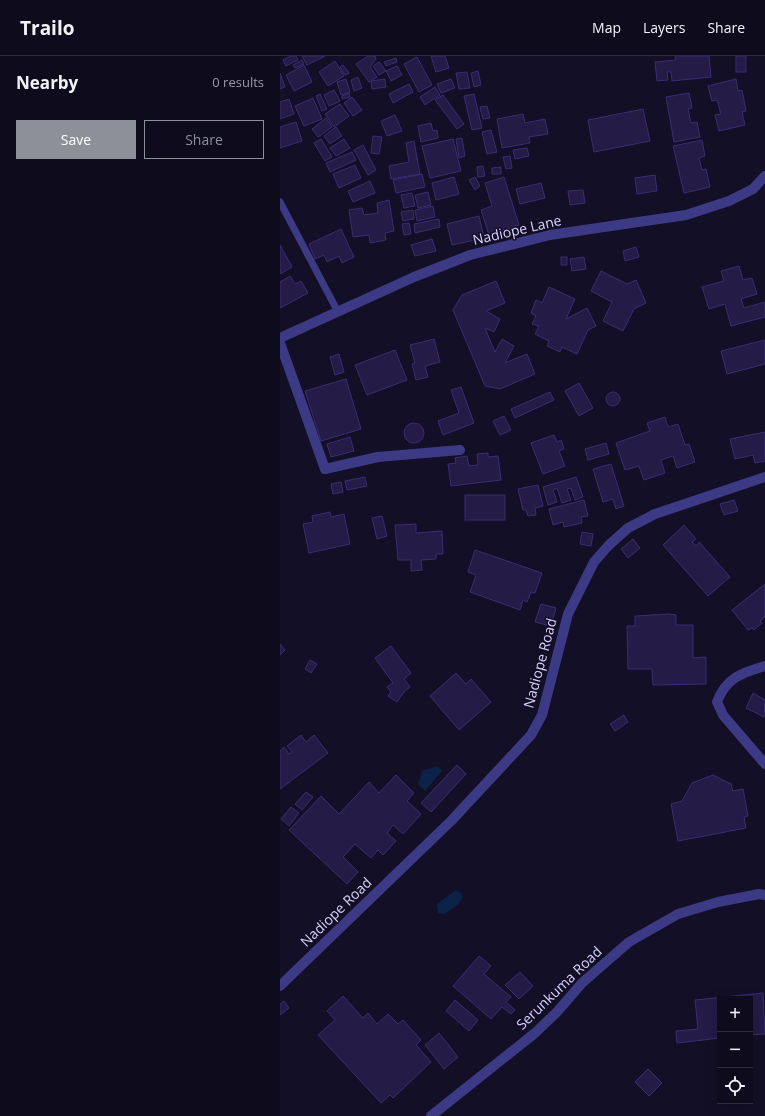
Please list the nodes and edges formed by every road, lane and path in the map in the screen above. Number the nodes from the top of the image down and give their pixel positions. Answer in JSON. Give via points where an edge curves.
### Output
{"nodes":[{"id":1,"x":765,"y":176,"type":"edge"},
{"id":2,"x":280,"y":202,"type":"edge"},
{"id":3,"x":338,"y":312,"type":"junction"},
{"id":4,"x":280,"y":338,"type":"edge"},
{"id":5,"x":280,"y":343,"type":"edge"},
{"id":6,"x":460,"y":450,"type":"dead end"},
{"id":7,"x":765,"y":477,"type":"edge"},
{"id":8,"x":765,"y":666,"type":"edge"},
{"id":9,"x":765,"y":764,"type":"edge"},
{"id":10,"x":765,"y":895,"type":"edge"},
{"id":11,"x":280,"y":986,"type":"edge"},
{"id":12,"x":431,"y":1116,"type":"edge"}],
"edges":[{"from":1,"to":3,"type":"street","name":"Nadiope Lane","via":[[753,189],[729,201],[686,215],[550,235],[470,254]]},
{"from":2,"to":3,"type":"lane"},
{"from":3,"to":4,"type":"street","name":"Nadiope Lane"},
{"from":5,"to":6,"type":"street","via":[[325,469],[378,457]]},
{"from":7,"to":11,"type":"street","name":"Nadiope Road","via":[[655,514],[628,528],[609,545],[594,562],[568,614],[542,715],[531,735],[451,821]]},
{"from":8,"to":9,"type":"street","via":[[730,681],[722,688],[717,702],[723,715]]},
{"from":10,"to":12,"type":"street","name":"Serunkuma Road","via":[[718,902],[678,914],[629,942],[582,982],[535,1033]]}]}
